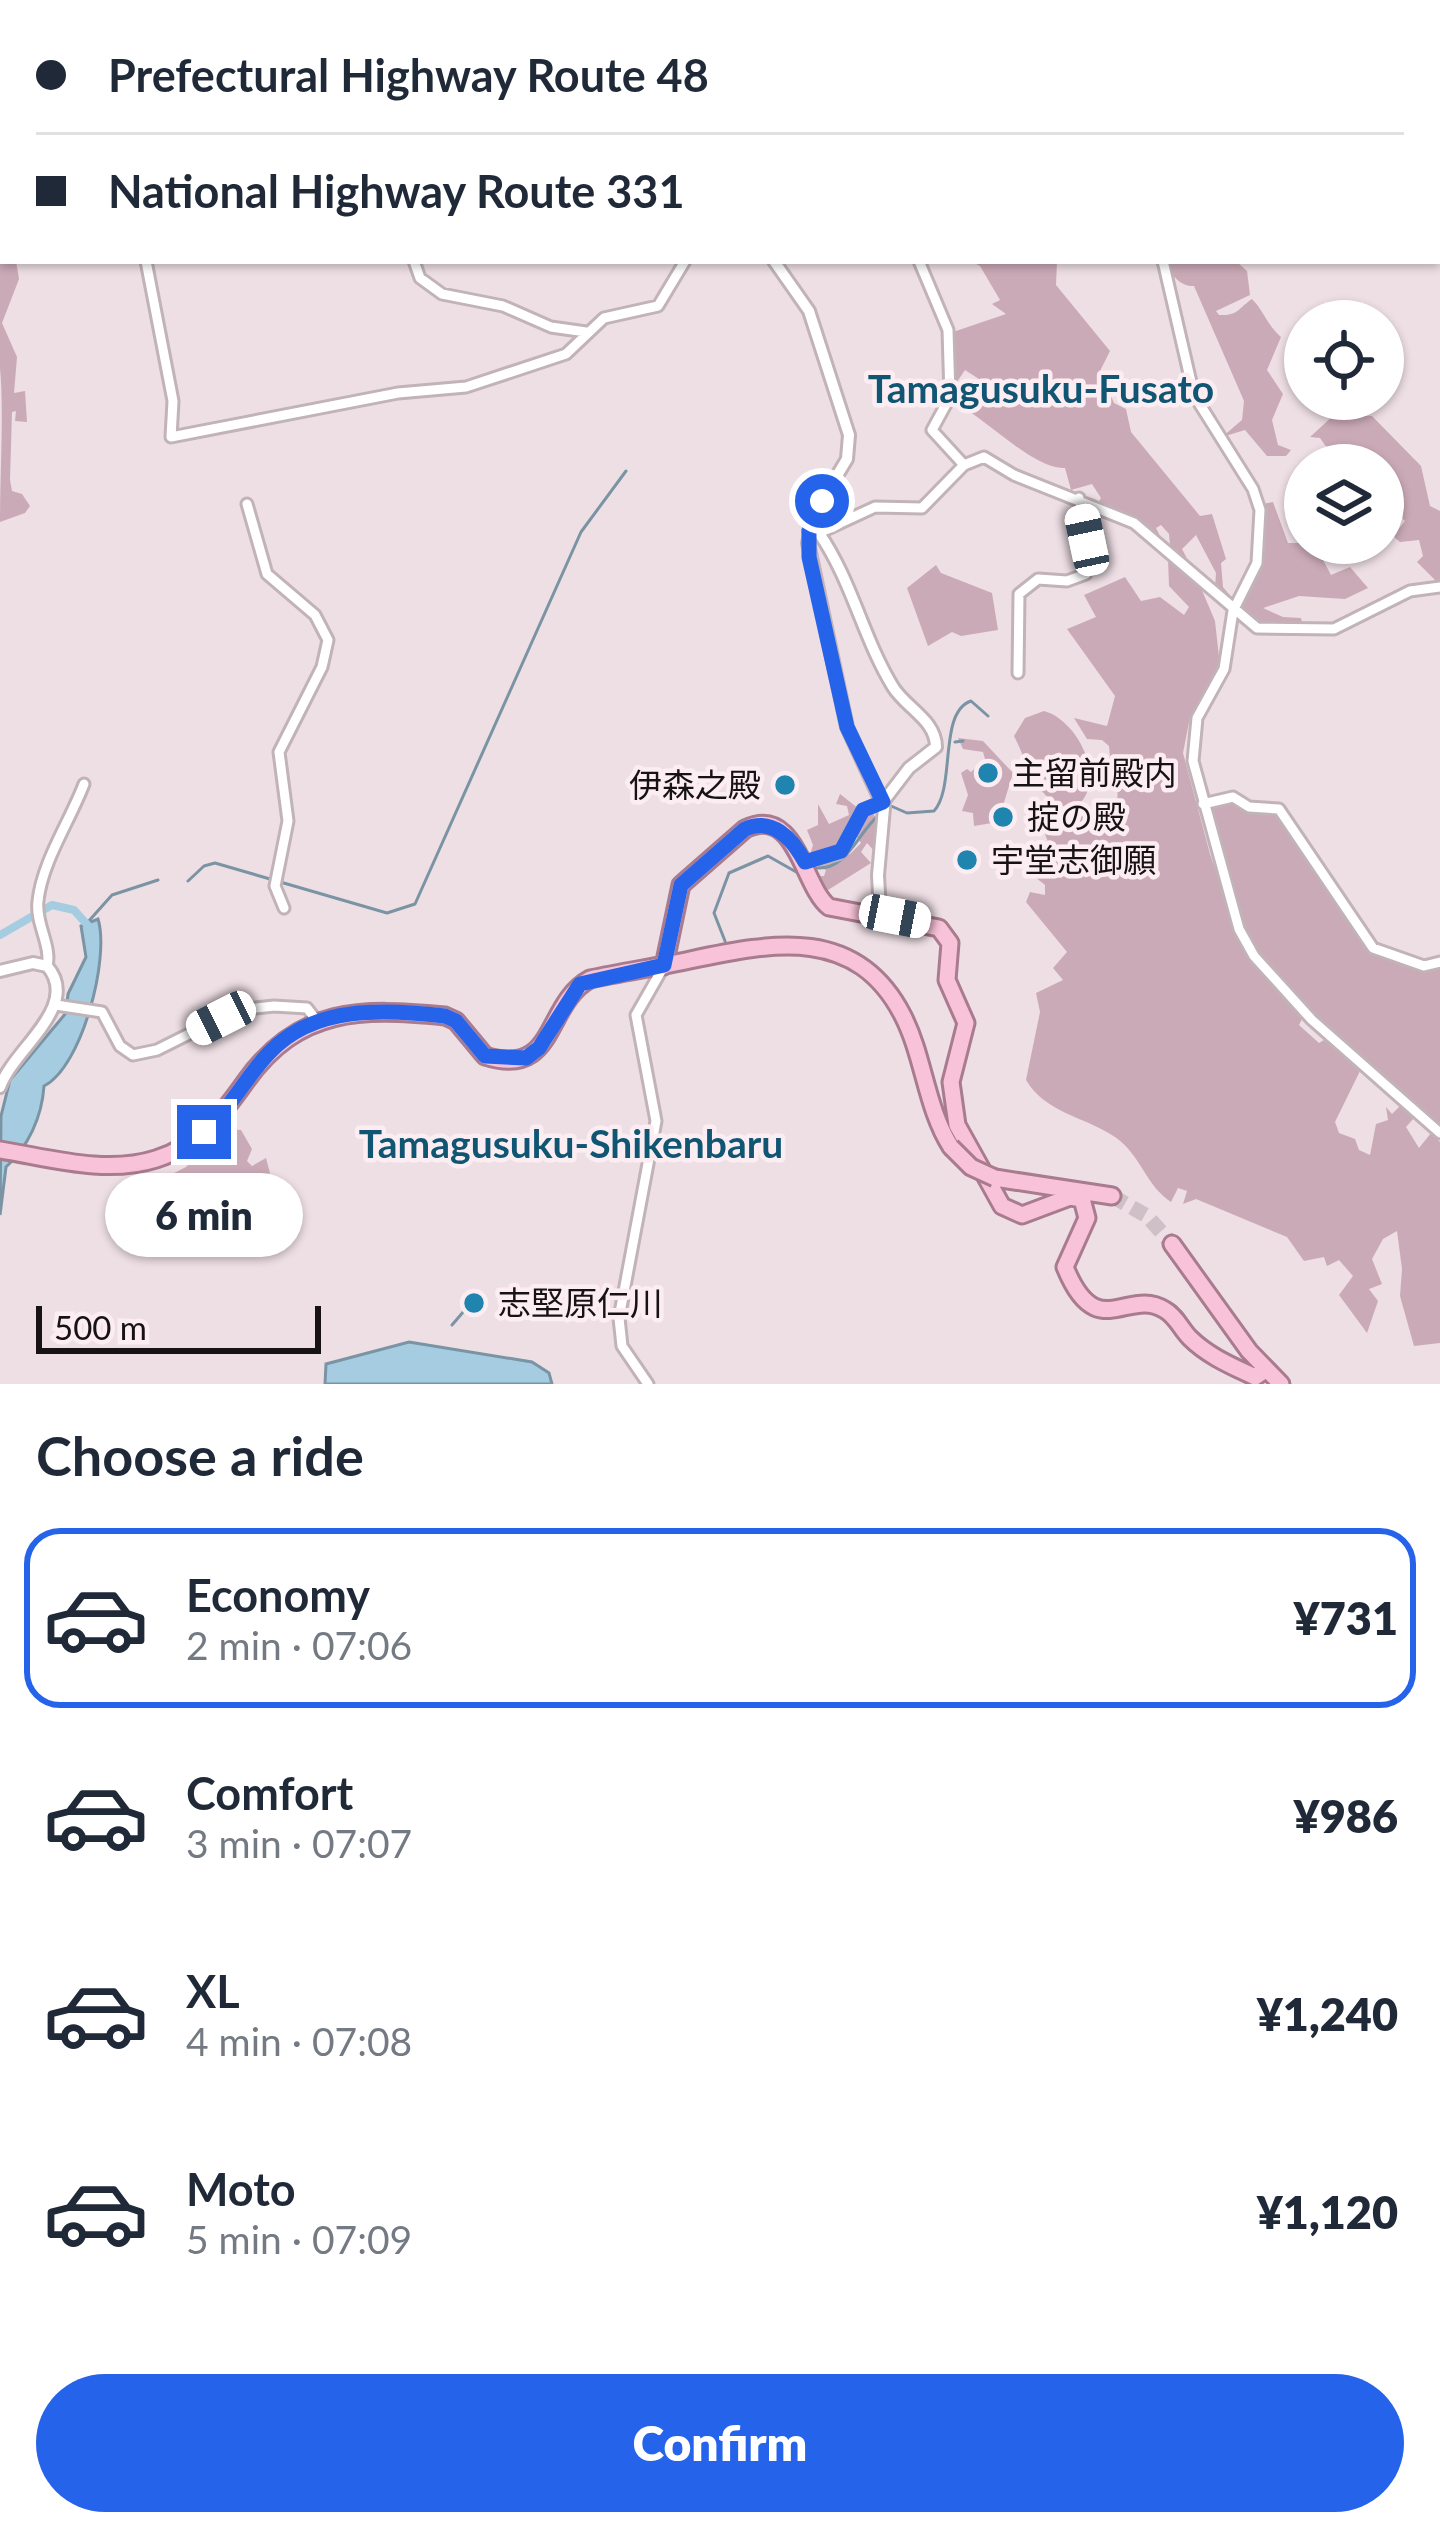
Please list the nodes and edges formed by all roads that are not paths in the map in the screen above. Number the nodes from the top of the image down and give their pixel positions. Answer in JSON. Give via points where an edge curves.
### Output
{"nodes":[{"id":1,"x":147,"y":264,"type":"edge"},
{"id":2,"x":415,"y":264,"type":"edge"},
{"id":3,"x":683,"y":264,"type":"edge"},
{"id":4,"x":776,"y":264,"type":"edge"},
{"id":5,"x":920,"y":264,"type":"edge"},
{"id":6,"x":1164,"y":264,"type":"edge"},
{"id":7,"x":586,"y":332,"type":"junction"},
{"id":8,"x":964,"y":465,"type":"junction"},
{"id":9,"x":1079,"y":498,"type":"junction"},
{"id":10,"x":247,"y":504,"type":"dead end"},
{"id":11,"x":814,"y":532,"type":"junction"},
{"id":12,"x":1440,"y":587,"type":"edge"},
{"id":13,"x":1233,"y":610,"type":"junction"},
{"id":14,"x":1018,"y":673,"type":"dead end"},
{"id":15,"x":84,"y":784,"type":"dead end"},
{"id":16,"x":883,"y":802,"type":"junction"},
{"id":17,"x":1204,"y":804,"type":"junction"},
{"id":18,"x":806,"y":866,"type":"junction"},
{"id":19,"x":284,"y":908,"type":"dead end"},
{"id":20,"x":880,"y":914,"type":"junction"},
{"id":21,"x":1440,"y":962,"type":"edge"},
{"id":22,"x":664,"y":965,"type":"junction"},
{"id":23,"x":47,"y":966,"type":"junction"},
{"id":24,"x":0,"y":971,"type":"edge"},
{"id":25,"x":60,"y":1006,"type":"junction"},
{"id":26,"x":317,"y":1021,"type":"junction"},
{"id":27,"x":0,"y":1087,"type":"edge"},
{"id":28,"x":1440,"y":1133,"type":"edge"},
{"id":29,"x":0,"y":1150,"type":"edge"},
{"id":30,"x":1112,"y":1196,"type":"tunnel mouth"},
{"id":31,"x":1172,"y":1244,"type":"tunnel mouth"},
{"id":32,"x":1265,"y":1370,"type":"junction"},
{"id":33,"x":648,"y":1384,"type":"edge"},
{"id":34,"x":1281,"y":1384,"type":"edge"}],
"edges":[{"from":1,"to":7,"type":"street","via":[[173,401],[171,437],[466,387],[566,354]]},
{"from":2,"to":7,"type":"street","via":[[442,293]]},
{"from":3,"to":7,"type":"street","via":[[654,308],[615,315]]},
{"from":4,"to":11,"type":"main road","via":[[812,319],[848,430],[845,464]]},
{"from":5,"to":8,"type":"street","via":[[949,329],[952,388],[932,430]]},
{"from":6,"to":13,"type":"street","via":[[1194,395],[1259,502],[1259,554]]},
{"from":8,"to":9,"type":"street","via":[[990,458]]},
{"from":8,"to":11,"type":"street","via":[[922,508],[874,507]]},
{"from":9,"to":13,"type":"street","via":[[1134,523]]},
{"from":9,"to":14,"type":"street","via":[[1091,557],[1086,574],[1038,579],[1019,594]]},
{"from":10,"to":19,"type":"street","via":[[268,574],[316,615],[328,640],[279,752],[288,821],[275,882]]},
{"from":11,"to":16,"type":"main road","via":[[809,557],[844,716]]},
{"from":11,"to":16,"type":"main road","via":[[845,576],[893,687],[937,740]]},
{"from":12,"to":13,"type":"street","via":[[1404,593],[1334,629],[1266,630]]},
{"from":13,"to":17,"type":"street","via":[[1224,669],[1195,729],[1193,766]]},
{"from":15,"to":23,"type":"street","via":[[38,895]]},
{"from":16,"to":18,"type":"street","via":[[863,810],[838,854]]},
{"from":16,"to":20,"type":"main road"},
{"from":17,"to":21,"type":"street","via":[[1233,797],[1279,809],[1372,948],[1424,966]]},
{"from":17,"to":28,"type":"street","via":[[1248,949],[1312,1020]]},
{"from":18,"to":20,"type":"highway","via":[[827,905]]},
{"from":18,"to":22,"type":"highway","via":[[772,826],[745,829],[681,885]]},
{"from":20,"to":32,"type":"highway","via":[[932,925],[950,943],[947,980],[966,1028],[951,1082],[955,1118],[1002,1206],[1022,1215],[1082,1199],[1088,1218],[1065,1268],[1091,1304],[1107,1312],[1156,1306],[1205,1352],[1255,1377]]},
{"from":22,"to":26,"type":"highway","via":[[584,982],[536,1052],[518,1060],[485,1056],[445,1016],[359,1012]]},
{"from":22,"to":30,"type":"highway","bridge":true,"via":[[775,945],[839,954],[890,993],[952,1147],[971,1166],[995,1178]]},
{"from":22,"to":33,"type":"street","via":[[636,1016],[656,1121],[619,1318],[622,1346]]},
{"from":23,"to":24,"type":"main road"},
{"from":23,"to":25,"type":"main road"},
{"from":25,"to":26,"type":"street","via":[[105,1015],[114,1038],[133,1054],[250,1008],[308,1008]]},
{"from":25,"to":27,"type":"main road","via":[[10,1063]]},
{"from":26,"to":29,"type":"highway","via":[[277,1045],[211,1126],[175,1151],[114,1166]]},
{"from":31,"to":32,"type":"highway"},
{"from":32,"to":34,"type":"highway"}]}
